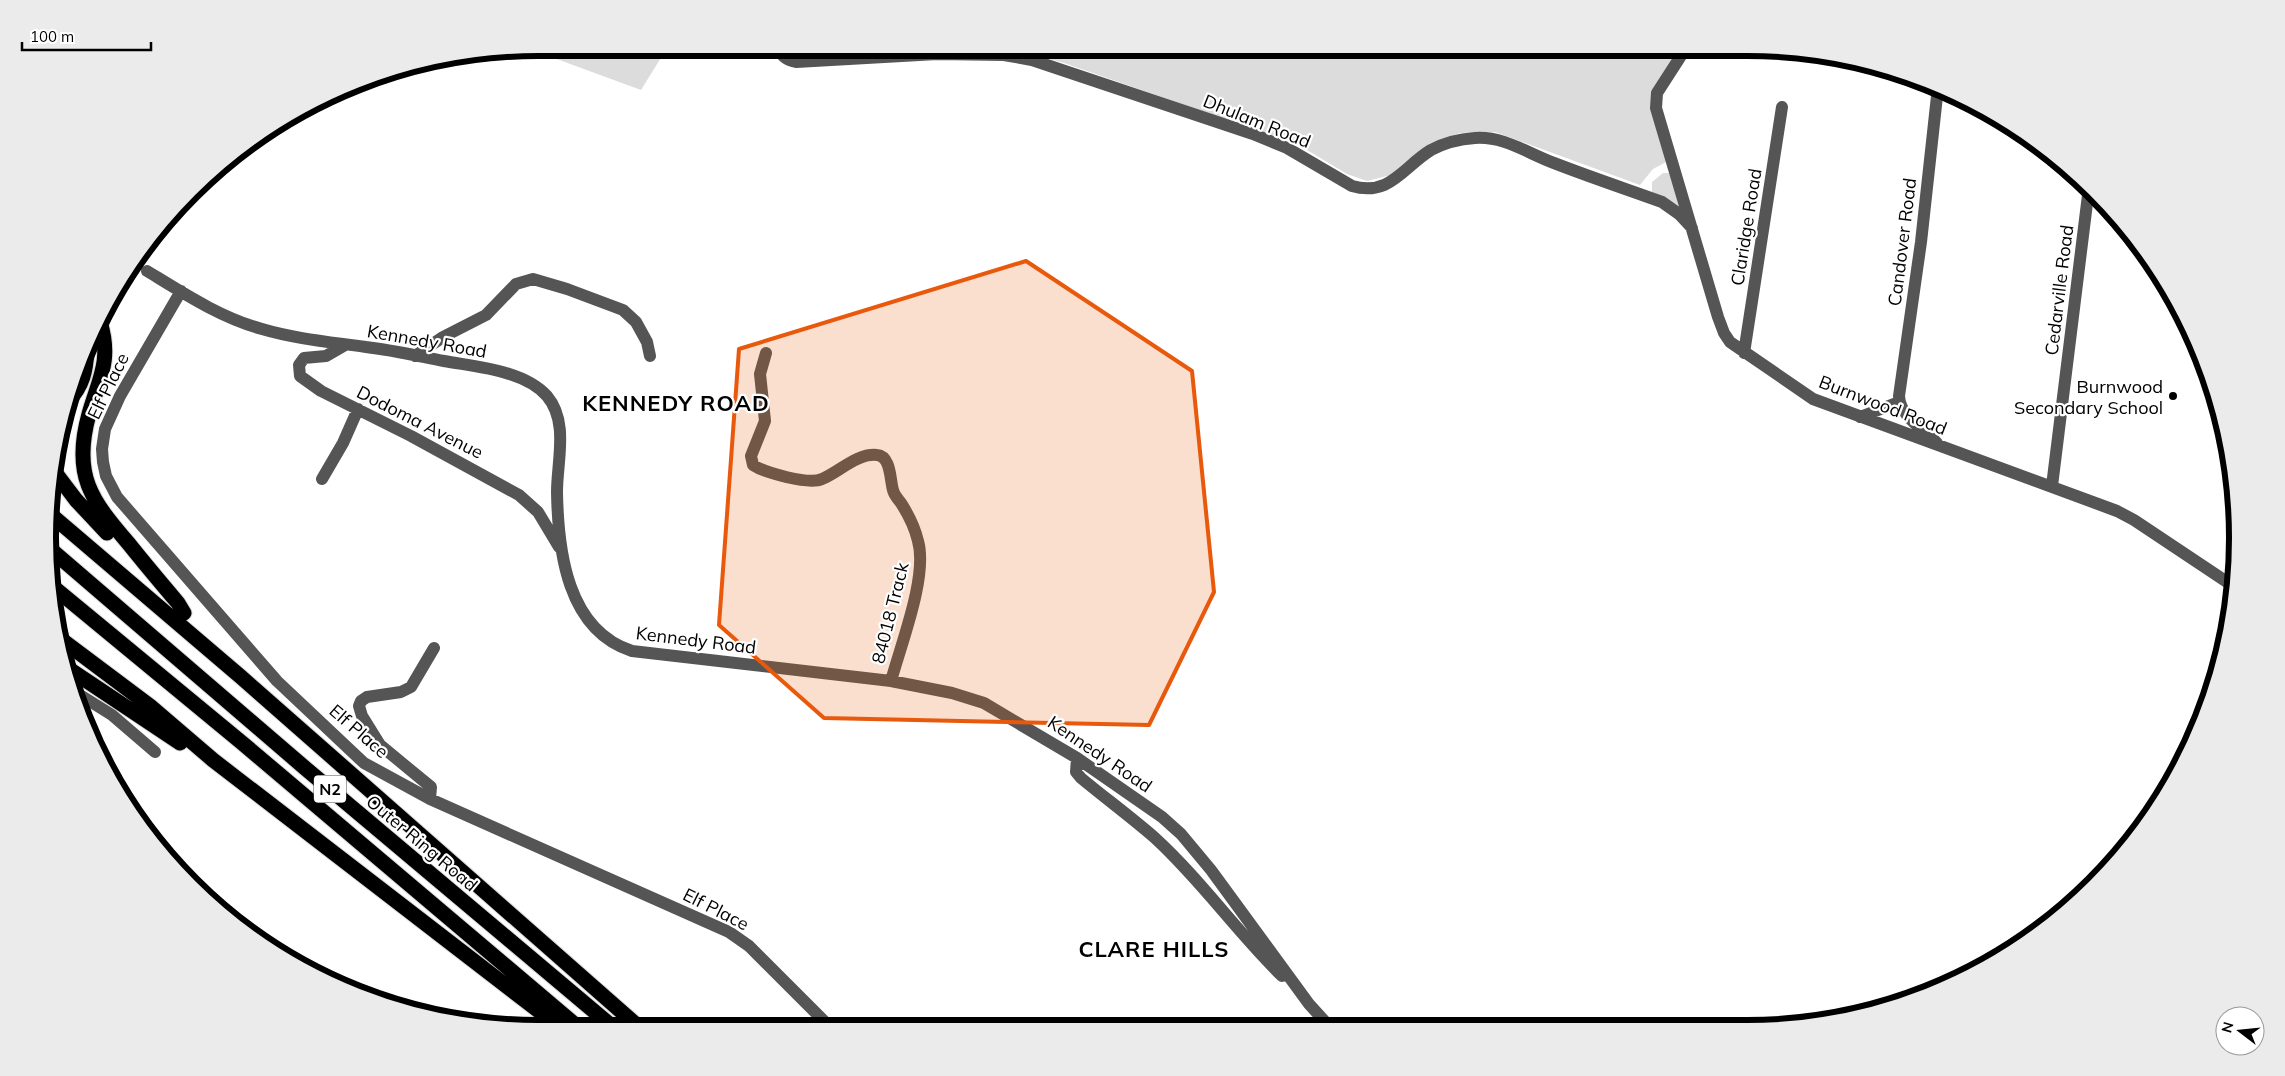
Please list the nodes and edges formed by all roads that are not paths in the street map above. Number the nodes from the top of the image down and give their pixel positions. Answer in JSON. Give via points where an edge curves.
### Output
{"nodes":[{"id":1,"x":784,"y":56,"type":"edge"},
{"id":2,"x":920,"y":56,"type":"edge"},
{"id":3,"x":1003,"y":56,"type":"edge"},
{"id":4,"x":1681,"y":56,"type":"edge"},
{"id":5,"x":1937,"y":96,"type":"edge"},
{"id":6,"x":1782,"y":106,"type":"dead end"},
{"id":7,"x":2088,"y":197,"type":"edge"},
{"id":8,"x":1692,"y":228,"type":"junction"},
{"id":9,"x":147,"y":271,"type":"dead end"},
{"id":10,"x":181,"y":291,"type":"junction"},
{"id":11,"x":102,"y":333,"type":"edge"},
{"id":12,"x":344,"y":345,"type":"junction"},
{"id":13,"x":766,"y":353,"type":"dead end"},
{"id":14,"x":1744,"y":353,"type":"junction"},
{"id":15,"x":415,"y":356,"type":"junction"},
{"id":16,"x":650,"y":356,"type":"dead end"},
{"id":17,"x":1900,"y":402,"type":"junction"},
{"id":18,"x":358,"y":409,"type":"junction"},
{"id":19,"x":1860,"y":417,"type":"junction"},
{"id":20,"x":1938,"y":445,"type":"junction"},
{"id":21,"x":60,"y":478,"type":"edge"},
{"id":22,"x":322,"y":479,"type":"dead end"},
{"id":23,"x":2052,"y":486,"type":"junction"},
{"id":24,"x":57,"y":520,"type":"edge"},
{"id":25,"x":561,"y":552,"type":"junction"},
{"id":26,"x":57,"y":555,"type":"edge"},
{"id":27,"x":2227,"y":582,"type":"edge"},
{"id":28,"x":59,"y":592,"type":"edge"},
{"id":29,"x":184,"y":613,"type":"junction"},
{"id":30,"x":69,"y":645,"type":"edge"},
{"id":31,"x":434,"y":648,"type":"dead end"},
{"id":32,"x":76,"y":674,"type":"edge"},
{"id":33,"x":240,"y":677,"type":"junction"},
{"id":34,"x":891,"y":681,"type":"junction"},
{"id":35,"x":84,"y":697,"type":"edge"},
{"id":36,"x":155,"y":752,"type":"dead end"},
{"id":37,"x":1077,"y":758,"type":"junction"},
{"id":38,"x":212,"y":760,"type":"junction"},
{"id":39,"x":430,"y":799,"type":"junction"},
{"id":40,"x":1293,"y":981,"type":"junction"},
{"id":41,"x":551,"y":1020,"type":"edge"},
{"id":42,"x":570,"y":1020,"type":"edge"},
{"id":43,"x":604,"y":1020,"type":"edge"},
{"id":44,"x":631,"y":1020,"type":"edge"},
{"id":45,"x":823,"y":1020,"type":"edge"},
{"id":46,"x":1324,"y":1020,"type":"edge"}],
"edges":[{"from":1,"to":2,"type":"street","name":"Dhulam Road","via":[[796,62]]},
{"from":3,"to":8,"type":"street","name":"Dhulam Road","via":[[1032,60],[1253,134],[1287,148],[1363,190],[1386,185],[1431,150],[1452,142],[1487,137],[1502,139],[1539,157],[1662,202]]},
{"from":4,"to":8,"type":"street","name":"Burnwood Road","via":[[1660,87],[1655,102]]},
{"from":5,"to":17,"type":"street","name":"Candover Road"},
{"from":6,"to":14,"type":"street","name":"Claridge Road"},
{"from":7,"to":23,"type":"street","name":"Cedarville Road"},
{"from":8,"to":14,"type":"street","name":"Burnwood Road","via":[[1724,333]]},
{"from":9,"to":10,"type":"street","name":"Kennedy Road"},
{"from":10,"to":12,"type":"street","name":"Kennedy Road","via":[[222,314],[260,329]]},
{"from":10,"to":39,"type":"street","name":"Elf Place","via":[[120,396],[105,429],[102,449],[110,485],[124,507],[277,681],[364,763]]},
{"from":11,"to":29,"type":"highway","via":[[104,367],[85,430],[83,448],[88,486],[99,508]]},
{"from":12,"to":15,"type":"street","name":"Kennedy Road"},
{"from":12,"to":18,"type":"street","name":"Dodoma Avenue","via":[[326,356],[304,358],[298,373],[309,384]]},
{"from":13,"to":34,"type":"street","name":"84018 Track","via":[[760,374],[765,420],[751,456],[753,465],[776,474],[815,481],[858,459],[879,455],[889,469],[893,492],[914,528],[921,552],[920,572]]},
{"from":14,"to":19,"type":"street","name":"Burnwood Road","via":[[1813,399]]},
{"from":15,"to":16,"type":"street","via":[[443,336],[486,315],[511,287],[527,280],[549,283],[623,310],[636,322]]},
{"from":15,"to":25,"type":"street","name":"Kennedy Road","via":[[510,375],[538,388],[547,397],[560,428],[557,492]]},
{"from":17,"to":19,"type":"street"},
{"from":17,"to":20,"type":"street","via":[[1906,414]]},
{"from":18,"to":22,"type":"street"},
{"from":18,"to":25,"type":"street","name":"Dodoma Avenue","via":[[519,495],[538,512]]},
{"from":19,"to":20,"type":"street","name":"Burnwood Road"},
{"from":20,"to":23,"type":"street","name":"Burnwood Road"},
{"from":21,"to":29,"type":"highway","via":[[76,500]]},
{"from":23,"to":27,"type":"street","name":"Burnwood Road","via":[[2134,520]]},
{"from":24,"to":33,"type":"highway"},
{"from":25,"to":34,"type":"street","name":"Kennedy Road","via":[[575,597],[586,619],[599,634],[620,647],[655,654]]},
{"from":26,"to":43,"type":"highway","name":"Outer Ring Road","number":"N2"},
{"from":28,"to":42,"type":"highway","number":"N2"},
{"from":29,"to":33,"type":"highway"},
{"from":30,"to":38,"type":"highway","via":[[150,706]]},
{"from":31,"to":39,"type":"street","via":[[411,687],[401,692],[367,697],[359,706],[380,744],[431,787]]},
{"from":32,"to":38,"type":"highway"},
{"from":33,"to":44,"type":"highway"},
{"from":34,"to":37,"type":"street","name":"Kennedy Road","via":[[984,703]]},
{"from":35,"to":36,"type":"street","via":[[112,715]]},
{"from":37,"to":40,"type":"street","name":"Kennedy Road","via":[[1162,817],[1181,834]]},
{"from":37,"to":40,"type":"street","via":[[1076,772],[1081,778],[1155,838],[1253,948],[1282,976]]},
{"from":38,"to":41,"type":"highway"},
{"from":39,"to":45,"type":"street","name":"Elf Place","via":[[729,932],[749,946]]},
{"from":40,"to":46,"type":"street","name":"Kennedy Road"}]}
